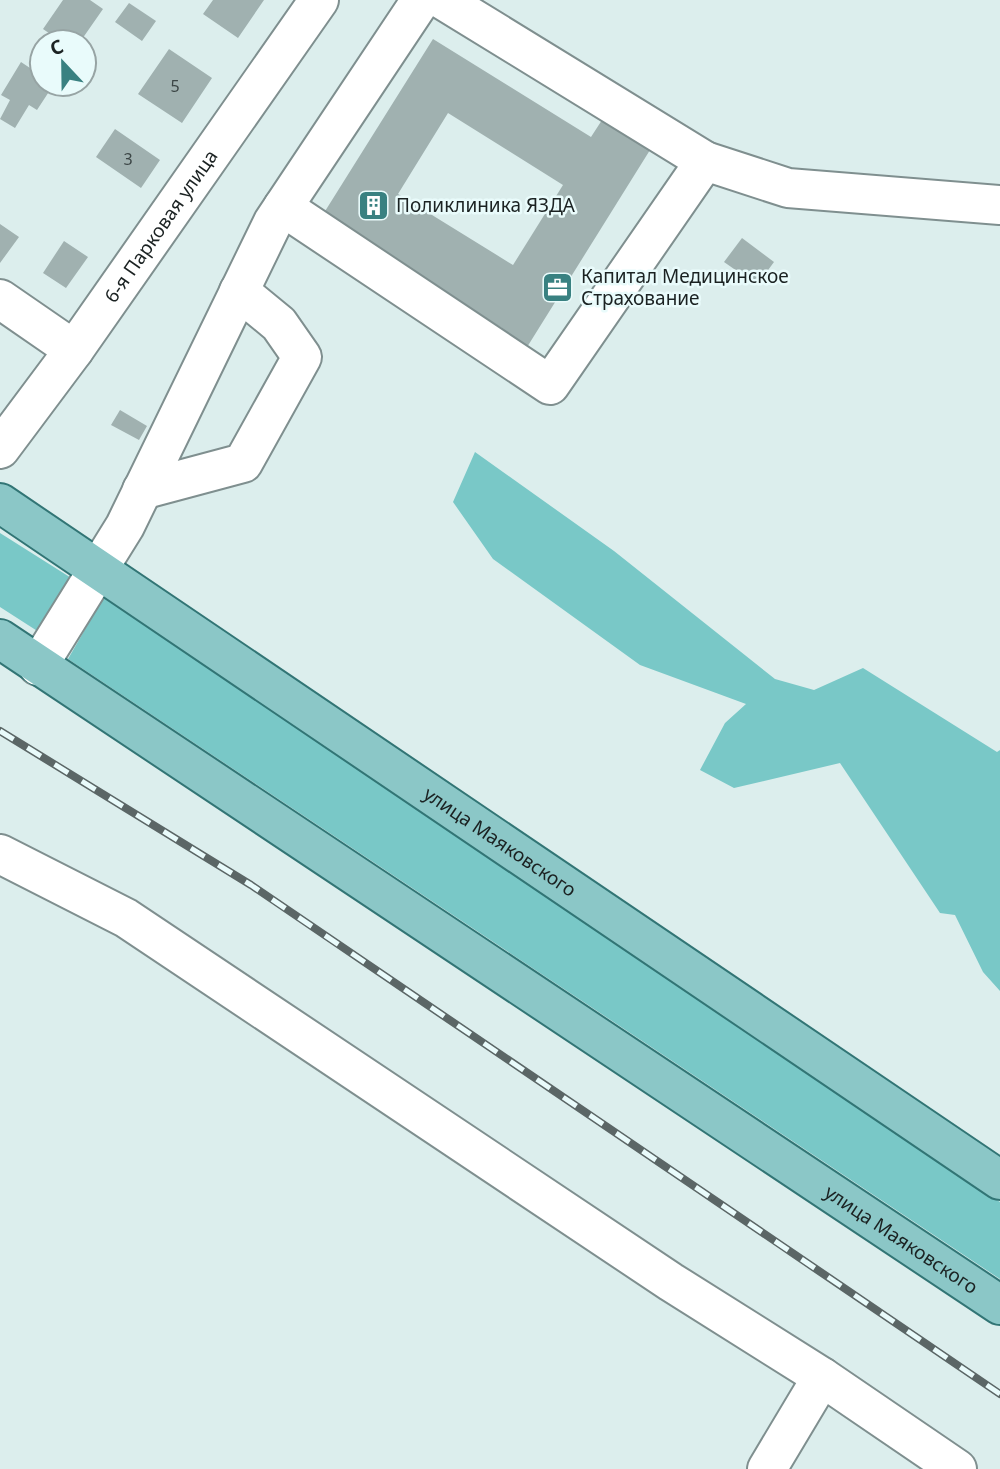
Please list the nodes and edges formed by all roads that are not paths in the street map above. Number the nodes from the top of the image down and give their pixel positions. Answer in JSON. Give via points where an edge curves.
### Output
{"nodes":[{"id":1,"x":319,"y":0,"type":"edge"},
{"id":2,"x":421,"y":0,"type":"edge"},
{"id":3,"x":443,"y":0,"type":"edge"},
{"id":4,"x":705,"y":161,"type":"junction"},
{"id":5,"x":1000,"y":205,"type":"edge"},
{"id":6,"x":284,"y":207,"type":"junction"},
{"id":7,"x":239,"y":291,"type":"junction"},
{"id":8,"x":0,"y":299,"type":"edge"},
{"id":9,"x":74,"y":350,"type":"junction"},
{"id":10,"x":0,"y":449,"type":"edge"},
{"id":11,"x":142,"y":490,"type":"junction"},
{"id":12,"x":0,"y":503,"type":"edge"},
{"id":13,"x":99,"y":570,"type":"junction"},
{"id":14,"x":0,"y":639,"type":"edge"},
{"id":15,"x":38,"y":666,"type":"junction"},
{"id":16,"x":0,"y":854,"type":"edge"},
{"id":17,"x":1000,"y":1180,"type":"edge"},
{"id":18,"x":1000,"y":1306,"type":"edge"},
{"id":19,"x":822,"y":1377,"type":"junction"},
{"id":20,"x":767,"y":1469,"type":"edge"},
{"id":21,"x":957,"y":1469,"type":"edge"}],
"edges":[{"from":1,"to":9,"type":"street","name":"6-я Парковая улица"},
{"from":2,"to":6,"type":"street"},
{"from":3,"to":4,"type":"street"},
{"from":4,"to":5,"type":"street","via":[[788,188]]},
{"from":4,"to":6,"type":"street","via":[[550,385]]},
{"from":6,"to":7,"type":"street"},
{"from":7,"to":11,"type":"street"},
{"from":7,"to":11,"type":"street","via":[[279,324],[302,357],[243,463]]},
{"from":8,"to":9,"type":"street"},
{"from":9,"to":10,"type":"street","name":"6-я Парковая улица"},
{"from":11,"to":13,"type":"street"},
{"from":12,"to":13,"type":"main road","name":"улица Маяковского"},
{"from":13,"to":15,"type":"street"},
{"from":13,"to":17,"type":"main road","name":"улица Маяковского"},
{"from":14,"to":15,"type":"main road","name":"улица Маяковского"},
{"from":15,"to":18,"type":"main road","name":"улица Маяковского"},
{"from":16,"to":19,"type":"street","via":[[125,918],[671,1282]]},
{"from":19,"to":20,"type":"street"},
{"from":19,"to":21,"type":"street"}]}
